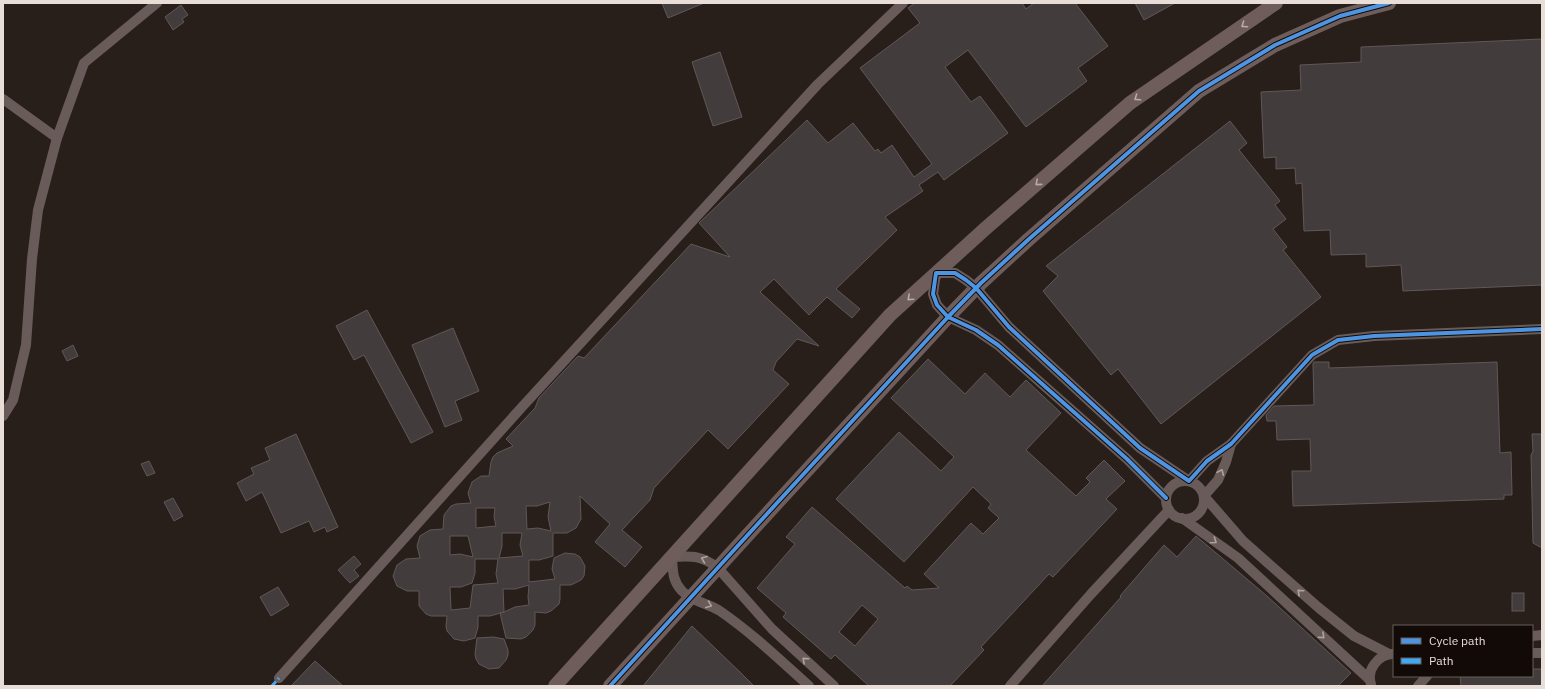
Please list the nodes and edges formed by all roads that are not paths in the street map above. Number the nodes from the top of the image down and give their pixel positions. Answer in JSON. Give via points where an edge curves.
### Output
{"nodes":[{"id":1,"x":157,"y":3,"type":"edge"},
{"id":2,"x":903,"y":3,"type":"edge"},
{"id":3,"x":1276,"y":3,"type":"edge"},
{"id":4,"x":1389,"y":3,"type":"edge"},
{"id":5,"x":3,"y":99,"type":"edge"},
{"id":6,"x":57,"y":138,"type":"junction"},
{"id":7,"x":936,"y":273,"type":"junction"},
{"id":8,"x":976,"y":288,"type":"junction"},
{"id":9,"x":948,"y":317,"type":"junction"},
{"id":10,"x":1542,"y":329,"type":"edge"},
{"id":11,"x":3,"y":416,"type":"edge"},
{"id":12,"x":1231,"y":444,"type":"junction"},
{"id":13,"x":1190,"y":481,"type":"junction"},
{"id":14,"x":1204,"y":496,"type":"junction"},
{"id":15,"x":1166,"y":498,"type":"junction"},
{"id":16,"x":1169,"y":510,"type":"junction"},
{"id":17,"x":1182,"y":518,"type":"junction"},
{"id":18,"x":672,"y":557,"type":"junction"},
{"id":19,"x":718,"y":568,"type":"junction"},
{"id":20,"x":690,"y":598,"type":"junction"},
{"id":21,"x":1319,"y":608,"type":"junction"},
{"id":22,"x":1306,"y":622,"type":"junction"},
{"id":23,"x":1392,"y":654,"type":"edge"},
{"id":24,"x":1426,"y":677,"type":"edge"},
{"id":25,"x":279,"y":678,"type":"dead end"},
{"id":26,"x":1371,"y":683,"type":"edge"},
{"id":27,"x":555,"y":686,"type":"edge"},
{"id":28,"x":610,"y":686,"type":"edge"},
{"id":29,"x":809,"y":686,"type":"edge"},
{"id":30,"x":834,"y":686,"type":"edge"},
{"id":31,"x":1010,"y":686,"type":"edge"},
{"id":32,"x":1417,"y":686,"type":"edge"}],
"edges":[{"from":1,"to":6,"type":"street","via":[[84,63]]},
{"from":2,"to":25,"type":"street","via":[[818,84],[522,407]]},
{"from":3,"to":7,"type":"street","one_way":true,"via":[[1130,103]]},
{"from":4,"to":8,"type":"street","via":[[1340,16],[1276,45],[1199,91]]},
{"from":5,"to":6,"type":"street"},
{"from":6,"to":11,"type":"street","via":[[38,210],[26,345],[13,400]]},
{"from":7,"to":8,"type":"street","via":[[955,273]]},
{"from":7,"to":9,"type":"street","via":[[933,294],[937,305]]},
{"from":7,"to":18,"type":"street","one_way":true,"via":[[890,315]]},
{"from":8,"to":9,"type":"street"},
{"from":8,"to":13,"type":"street","via":[[1008,327],[1140,448]]},
{"from":9,"to":15,"type":"street","via":[[976,330],[998,345],[1127,459]]},
{"from":9,"to":19,"type":"street"},
{"from":10,"to":12,"type":"street","via":[[1374,336],[1338,340],[1312,355]]},
{"from":12,"to":13,"type":"street","via":[[1207,461]]},
{"from":14,"to":12,"type":"street","one_way":true,"via":[[1218,480]]},
{"from":13,"to":14,"type":"street","via":[[1196,484]]},
{"from":13,"to":15,"type":"street","via":[[1174,484]]},
{"from":14,"to":17,"type":"street","via":[[1204,503],[1199,512]]},
{"from":21,"to":14,"type":"street","one_way":true,"via":[[1243,541]]},
{"from":15,"to":16,"type":"street"},
{"from":16,"to":17,"type":"street"},
{"from":16,"to":31,"type":"street"},
{"from":17,"to":22,"type":"street","one_way":true,"via":[[1238,558]]},
{"from":19,"to":18,"type":"street","one_way":true,"via":[[708,560],[694,556]]},
{"from":18,"to":20,"type":"street","via":[[675,582]]},
{"from":18,"to":27,"type":"street"},
{"from":19,"to":20,"type":"street"},
{"from":30,"to":19,"type":"street","one_way":true,"via":[[772,630]]},
{"from":20,"to":28,"type":"street"},
{"from":20,"to":29,"type":"street","one_way":true,"via":[[715,608],[744,628]]},
{"from":21,"to":22,"type":"street"},
{"from":21,"to":23,"type":"street","via":[[1354,636]]},
{"from":22,"to":26,"type":"street","one_way":true},
{"from":23,"to":26,"type":"street","via":[[1375,663],[1371,671]]},
{"from":24,"to":32,"type":"street"}]}
